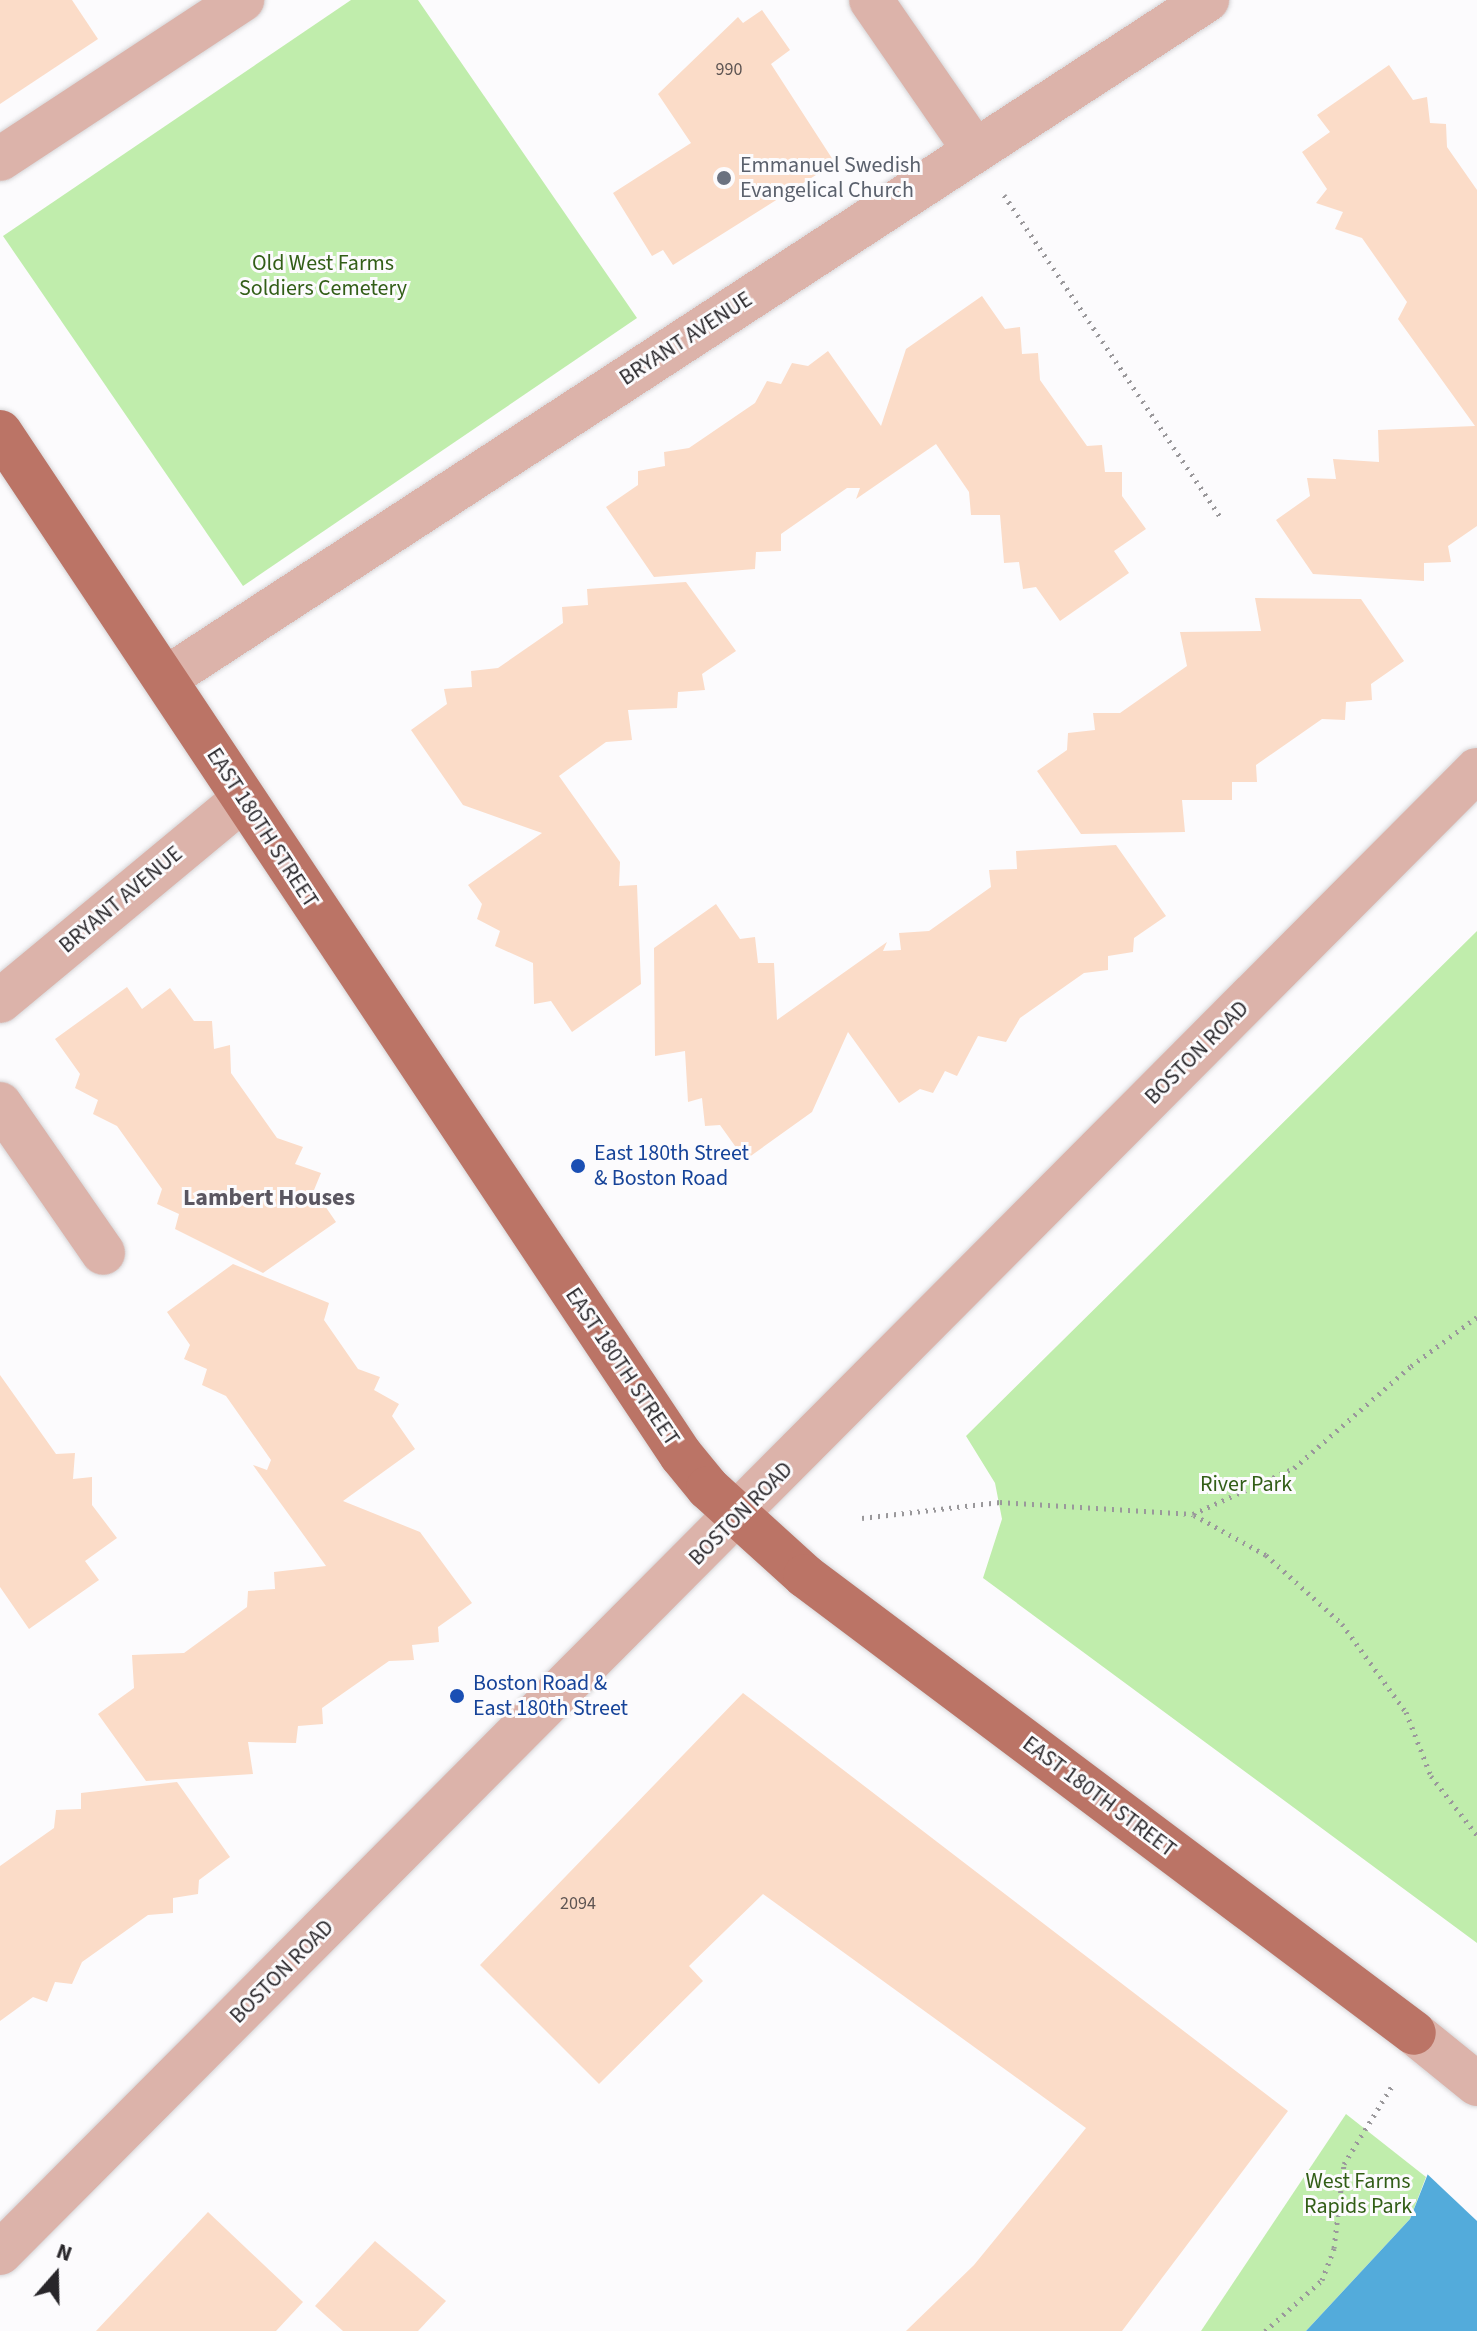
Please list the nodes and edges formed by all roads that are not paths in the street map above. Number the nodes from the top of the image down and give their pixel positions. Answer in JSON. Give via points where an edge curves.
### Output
{"nodes":[{"id":1,"x":242,"y":0,"type":"edge"},
{"id":2,"x":871,"y":0,"type":"edge"},
{"id":3,"x":1207,"y":0,"type":"edge"},
{"id":4,"x":975,"y":151,"type":"junction"},
{"id":5,"x":0,"y":159,"type":"edge"},
{"id":6,"x":0,"y":432,"type":"edge"},
{"id":7,"x":165,"y":679,"type":"junction"},
{"id":8,"x":1477,"y":770,"type":"edge"},
{"id":9,"x":243,"y":799,"type":"junction"},
{"id":10,"x":0,"y":1001,"type":"edge"},
{"id":11,"x":0,"y":1104,"type":"edge"},
{"id":12,"x":103,"y":1253,"type":"dead end"},
{"id":13,"x":737,"y":1517,"type":"junction"},
{"id":14,"x":1414,"y":2033,"type":"joint"},
{"id":15,"x":1468,"y":2076,"type":"edge"},
{"id":16,"x":0,"y":2253,"type":"edge"}],
"edges":[{"from":1,"to":5,"type":"street"},
{"from":2,"to":4,"type":"street"},
{"from":3,"to":4,"type":"street","name":"BRYANT AVENUE"},
{"from":4,"to":7,"type":"street","name":"BRYANT AVENUE"},
{"from":6,"to":7,"type":"main road","name":"EAST 180TH STREET"},
{"from":7,"to":9,"type":"main road","name":"EAST 180TH STREET"},
{"from":8,"to":13,"type":"street","name":"BOSTON ROAD"},
{"from":9,"to":10,"type":"street","name":"BRYANT AVENUE"},
{"from":9,"to":13,"type":"main road","name":"EAST 180TH STREET","via":[[681,1455]]},
{"from":11,"to":12,"type":"street"},
{"from":13,"to":14,"type":"main road","name":"EAST 180TH STREET","via":[[805,1576]]},
{"from":13,"to":16,"type":"street","name":"BOSTON ROAD"},
{"from":14,"to":15,"type":"street","name":"EAST 180TH STREET"}]}
